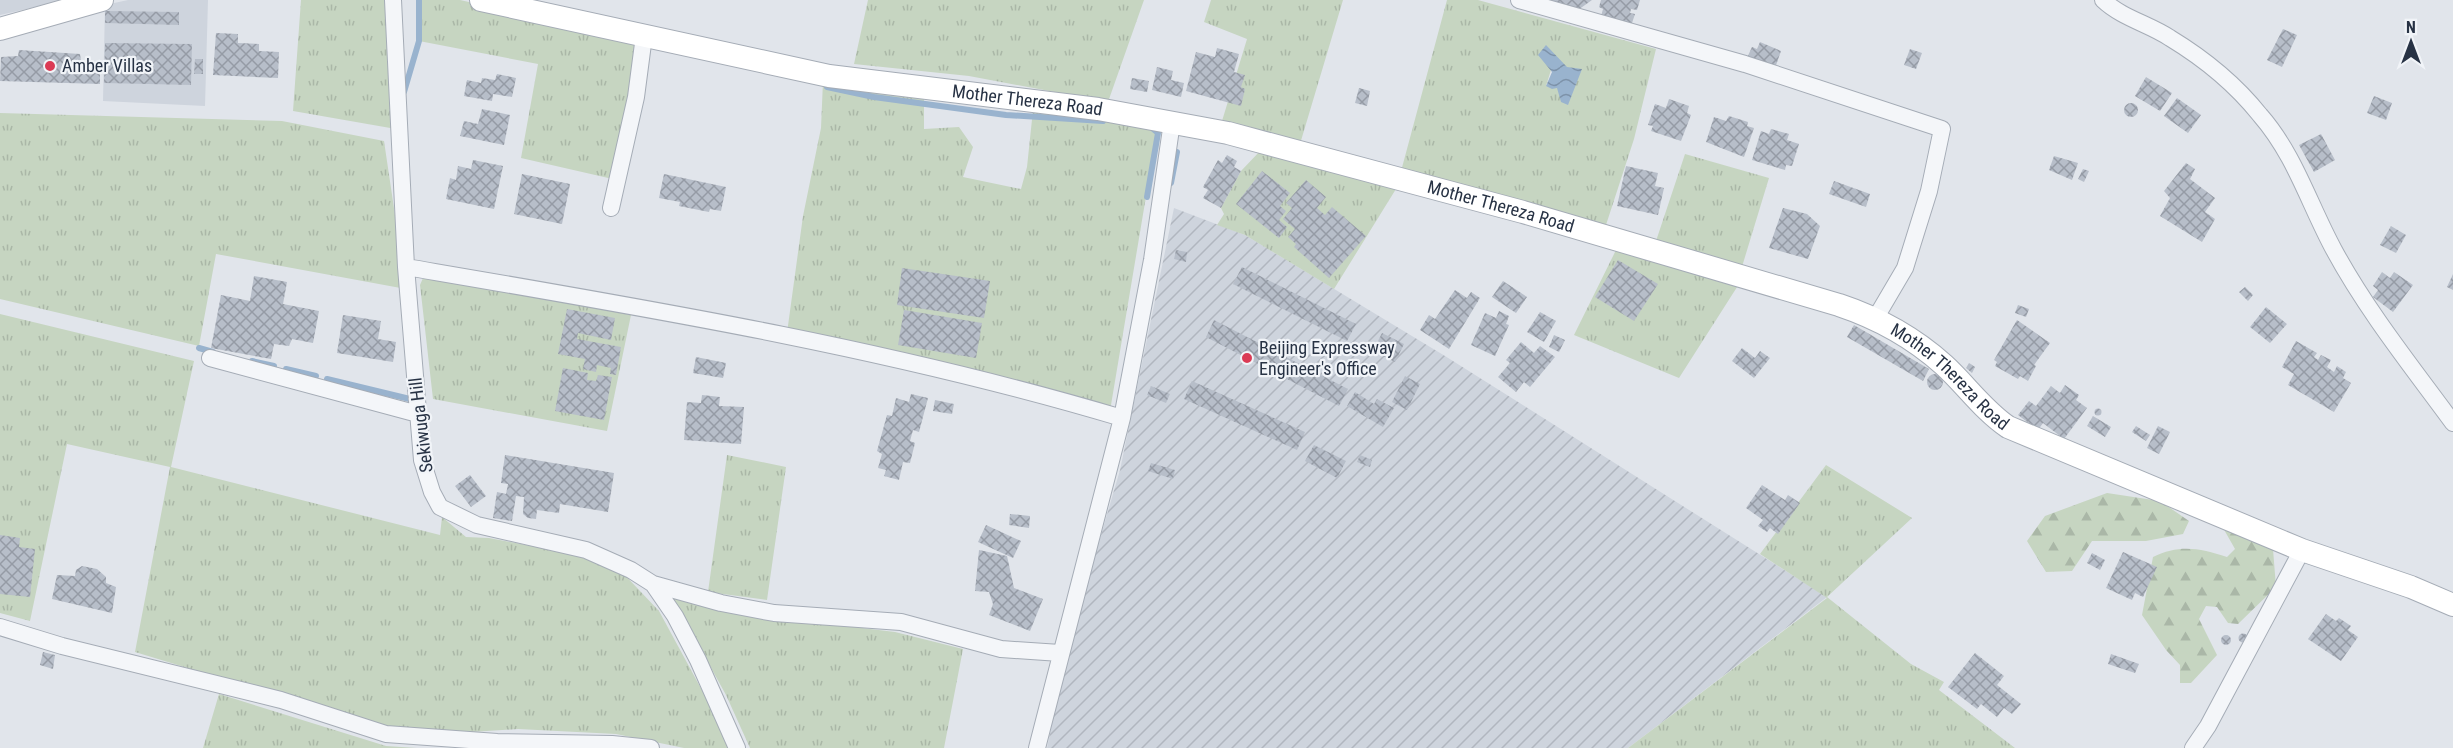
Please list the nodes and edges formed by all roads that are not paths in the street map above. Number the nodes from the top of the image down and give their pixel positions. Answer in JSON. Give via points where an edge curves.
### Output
{"nodes":[{"id":1,"x":102,"y":0,"type":"edge"},
{"id":2,"x":393,"y":0,"type":"edge"},
{"id":3,"x":481,"y":0,"type":"edge"},
{"id":4,"x":1520,"y":0,"type":"edge"},
{"id":5,"x":2103,"y":0,"type":"edge"},
{"id":6,"x":0,"y":29,"type":"edge"},
{"id":7,"x":645,"y":36,"type":"junction"},
{"id":8,"x":1172,"y":122,"type":"junction"},
{"id":9,"x":611,"y":208,"type":"dead end"},
{"id":10,"x":406,"y":267,"type":"junction"},
{"id":11,"x":1875,"y":319,"type":"junction"},
{"id":12,"x":210,"y":358,"type":"dead end"},
{"id":13,"x":418,"y":414,"type":"junction"},
{"id":14,"x":1122,"y":418,"type":"junction"},
{"id":15,"x":2453,"y":423,"type":"edge"},
{"id":16,"x":2302,"y":550,"type":"junction"},
{"id":17,"x":653,"y":584,"type":"junction"},
{"id":18,"x":2453,"y":605,"type":"edge"},
{"id":19,"x":0,"y":627,"type":"edge"},
{"id":20,"x":1060,"y":653,"type":"junction"},
{"id":21,"x":651,"y":748,"type":"edge"},
{"id":22,"x":737,"y":748,"type":"edge"},
{"id":23,"x":1038,"y":748,"type":"edge"},
{"id":24,"x":2193,"y":748,"type":"edge"}],
"edges":[{"from":1,"to":6,"type":"street"},
{"from":2,"to":10,"type":"street","name":"Sekiwuga Hill"},
{"from":3,"to":7,"type":"street","name":"Mother Thereza Road"},
{"from":4,"to":11,"type":"street","via":[[1745,64],[1942,129],[1929,191],[1905,268]]},
{"from":5,"to":15,"type":"street","via":[[2190,52],[2259,113],[2295,164],[2334,251],[2376,318]]},
{"from":7,"to":8,"type":"street","name":"Mother Thereza Road","via":[[829,76],[1098,109]]},
{"from":7,"to":9,"type":"street","via":[[636,97]]},
{"from":8,"to":11,"type":"street","name":"Mother Thereza Road","via":[[1523,212]]},
{"from":8,"to":14,"type":"street","via":[[1152,260]]},
{"from":10,"to":13,"type":"street","name":"Sekiwuga Hill"},
{"from":10,"to":14,"type":"street","via":[[818,343],[984,380]]},
{"from":11,"to":16,"type":"street","name":"Mother Thereza Road","via":[[1944,365],[2008,427]]},
{"from":12,"to":13,"type":"street"},
{"from":13,"to":17,"type":"street","name":"Sekiwuga Hill","via":[[426,476],[440,507],[477,525],[586,550]]},
{"from":14,"to":20,"type":"street"},
{"from":16,"to":18,"type":"street","name":"Mother Thereza Road"},
{"from":16,"to":24,"type":"street"},
{"from":17,"to":20,"type":"street","via":[[774,613],[901,622],[1001,649]]},
{"from":17,"to":22,"type":"street","name":"Sekiwuga Hill","via":[[698,660]]},
{"from":19,"to":21,"type":"street","via":[[281,700],[386,734]]},
{"from":20,"to":23,"type":"street"}]}
